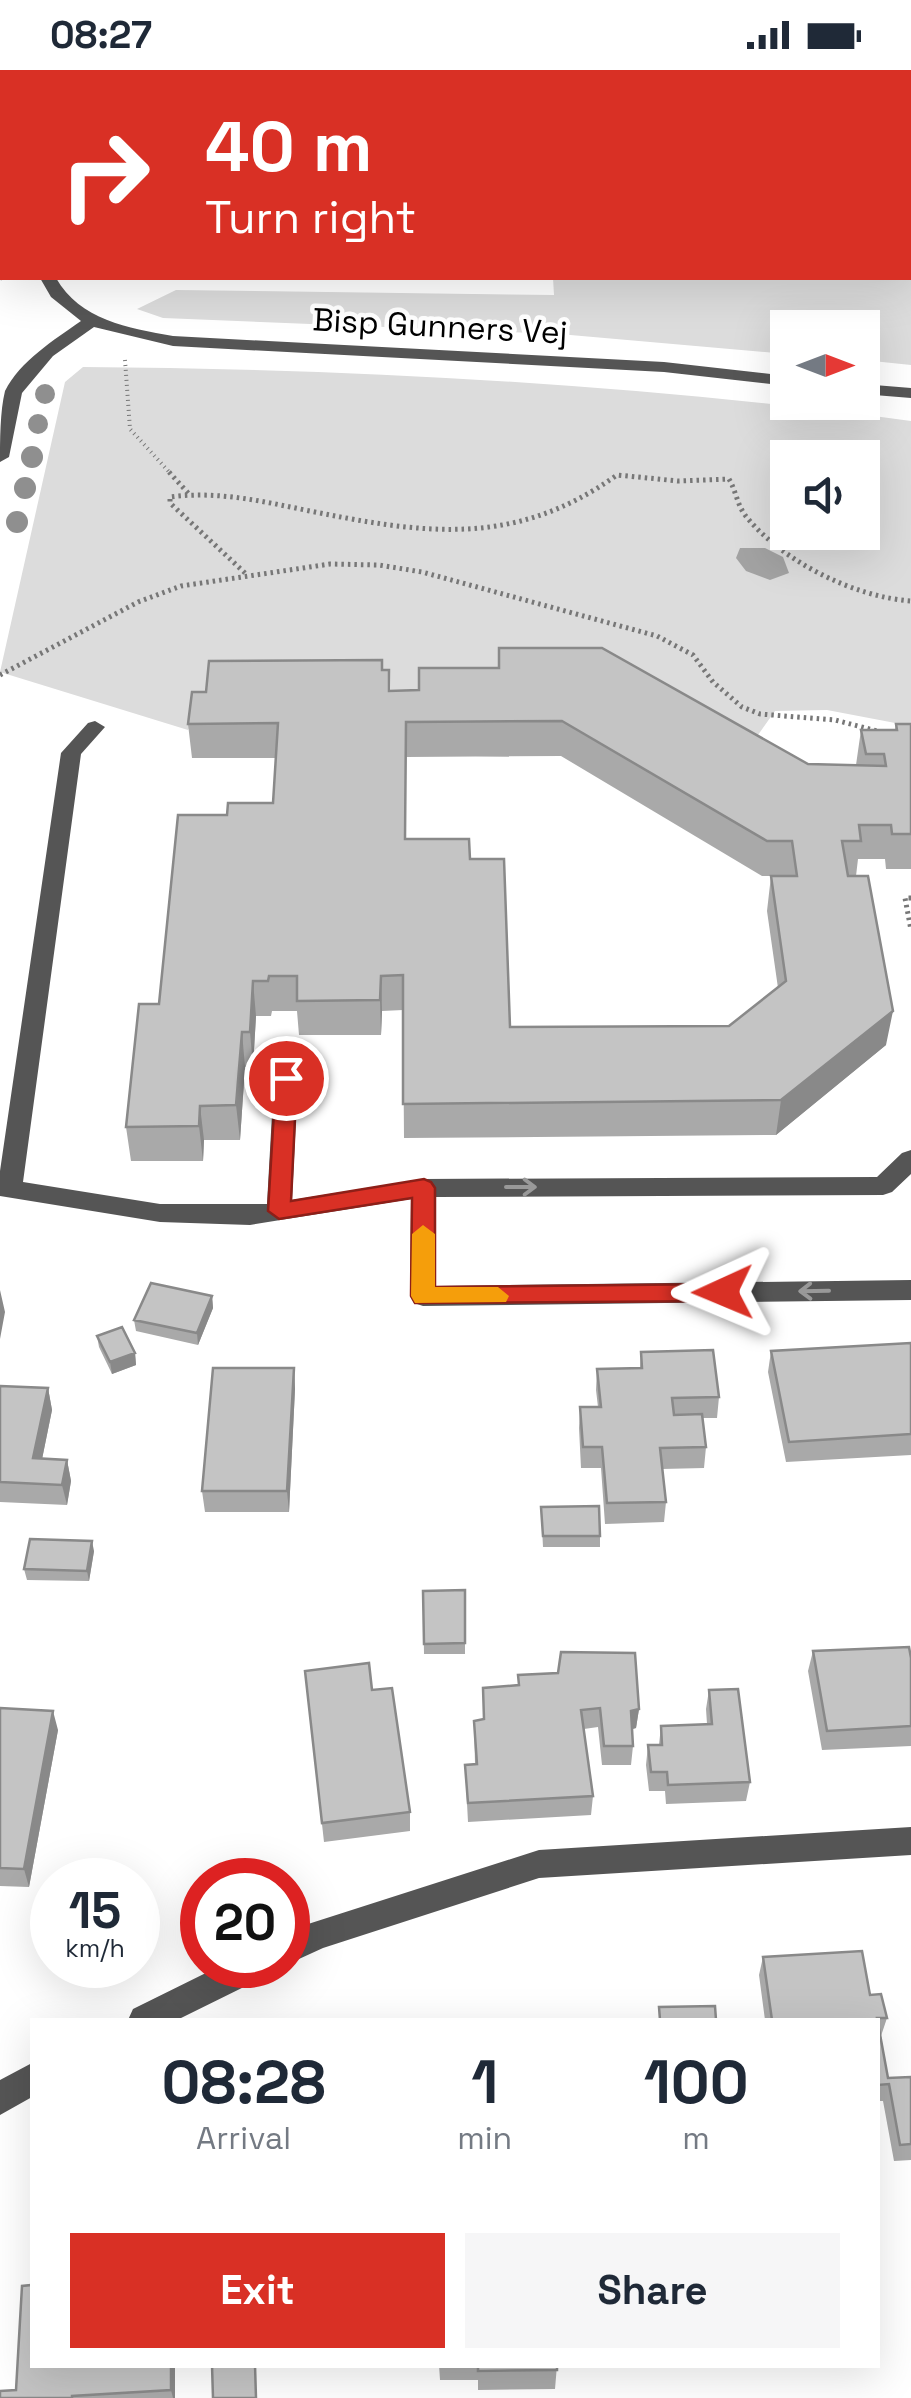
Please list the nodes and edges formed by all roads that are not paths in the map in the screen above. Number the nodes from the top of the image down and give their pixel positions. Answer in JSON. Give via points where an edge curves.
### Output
{"nodes":[{"id":1,"x":49,"y":280,"type":"edge"},
{"id":2,"x":92,"y":321,"type":"junction"},
{"id":3,"x":770,"y":379,"type":"edge"},
{"id":4,"x":880,"y":392,"type":"edge"},
{"id":5,"x":911,"y":395,"type":"edge"},
{"id":6,"x":0,"y":457,"type":"edge"},
{"id":7,"x":95,"y":727,"type":"dead end"},
{"id":8,"x":286,"y":1078,"type":"dead end"},
{"id":9,"x":911,"y":1159,"type":"edge"},
{"id":10,"x":5,"y":1187,"type":"edge"},
{"id":11,"x":424,"y":1188,"type":"junction"},
{"id":12,"x":279,"y":1211,"type":"junction"},
{"id":13,"x":911,"y":1290,"type":"edge"},
{"id":14,"x":911,"y":1841,"type":"edge"},
{"id":15,"x":310,"y":1938,"type":"edge"},
{"id":16,"x":209,"y":1988,"type":"edge"},
{"id":17,"x":148,"y":2018,"type":"edge"},
{"id":18,"x":30,"y":2081,"type":"edge"},
{"id":19,"x":0,"y":2099,"type":"edge"}],
"edges":[{"from":1,"to":2,"type":"street","via":[[56,294]]},
{"from":2,"to":3,"type":"street","name":"Bisp Gunners Vej","via":[[173,342]]},
{"from":2,"to":6,"type":"street","via":[[48,352],[13,392]]},
{"from":4,"to":5,"type":"street"},
{"from":7,"to":10,"type":"street","via":[[71,753]]},
{"from":8,"to":12,"type":"street"},
{"from":11,"to":9,"type":"street","one_way":true,"via":[[882,1186]]},
{"from":10,"to":12,"type":"street","via":[[160,1213]]},
{"from":11,"to":12,"type":"street"},
{"from":13,"to":11,"type":"street","one_way":true,"via":[[423,1296]]},
{"from":14,"to":15,"type":"street","via":[[538,1864]]},
{"from":16,"to":17,"type":"street"},
{"from":18,"to":19,"type":"street"}]}
